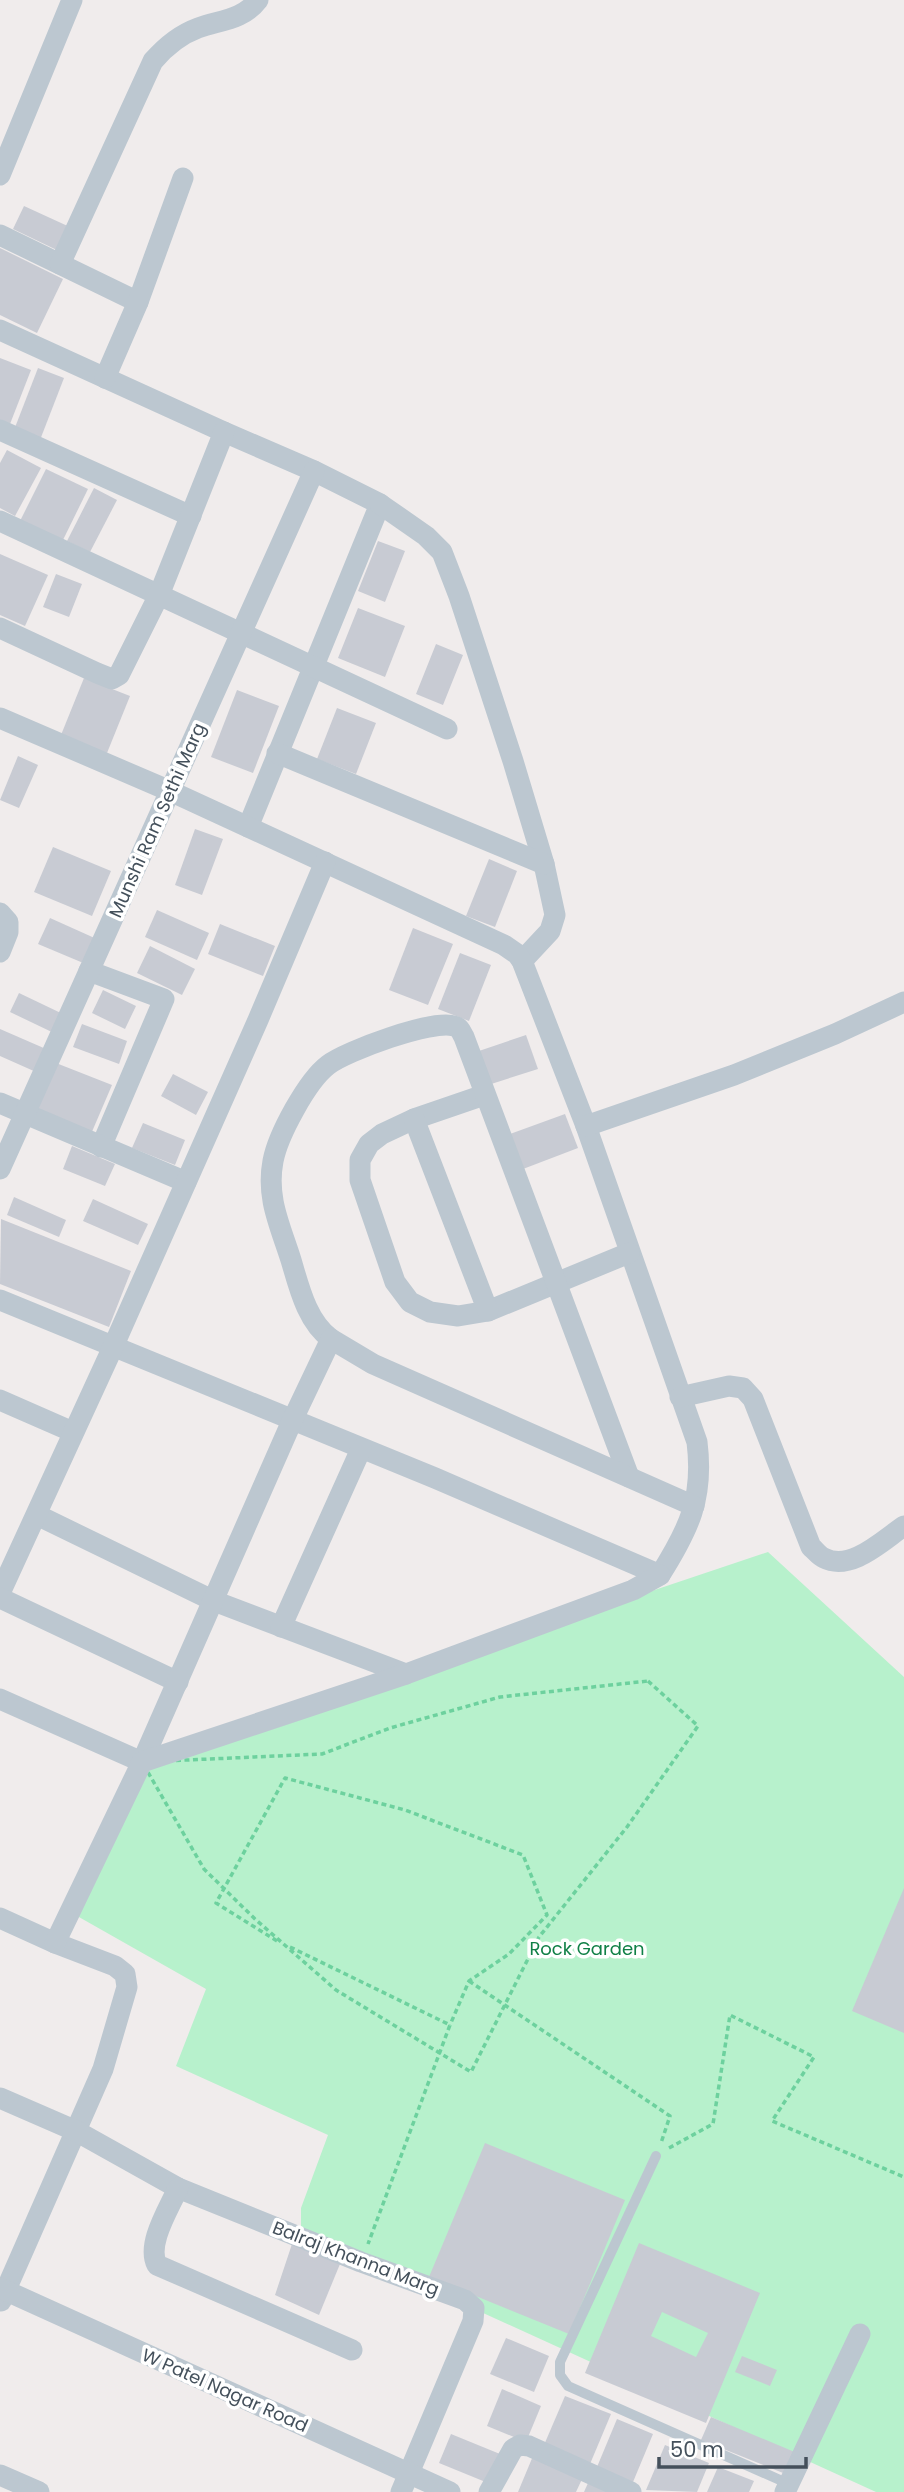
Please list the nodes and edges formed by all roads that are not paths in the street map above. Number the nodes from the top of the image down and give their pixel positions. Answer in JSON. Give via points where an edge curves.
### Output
{"nodes":[{"id":1,"x":72,"y":0,"type":"edge"},
{"id":2,"x":258,"y":0,"type":"edge"},
{"id":3,"x":0,"y":175,"type":"edge"},
{"id":4,"x":183,"y":178,"type":"dead end"},
{"id":5,"x":0,"y":235,"type":"edge"},
{"id":6,"x":60,"y":264,"type":"junction"},
{"id":7,"x":138,"y":302,"type":"junction"},
{"id":8,"x":0,"y":330,"type":"edge"},
{"id":9,"x":106,"y":378,"type":"junction"},
{"id":10,"x":0,"y":430,"type":"edge"},
{"id":11,"x":224,"y":432,"type":"junction"},
{"id":12,"x":314,"y":471,"type":"junction"},
{"id":13,"x":380,"y":504,"type":"junction"},
{"id":14,"x":191,"y":516,"type":"junction"},
{"id":15,"x":0,"y":521,"type":"edge"},
{"id":16,"x":159,"y":595,"type":"junction"},
{"id":17,"x":0,"y":628,"type":"edge"},
{"id":18,"x":239,"y":633,"type":"junction"},
{"id":19,"x":312,"y":666,"type":"junction"},
{"id":20,"x":0,"y":718,"type":"edge"},
{"id":21,"x":447,"y":729,"type":"dead end"},
{"id":22,"x":277,"y":753,"type":"junction"},
{"id":23,"x":170,"y":791,"type":"junction"},
{"id":24,"x":248,"y":827,"type":"junction"},
{"id":25,"x":326,"y":862,"type":"junction"},
{"id":26,"x":544,"y":864,"type":"junction"},
{"id":27,"x":0,"y":913,"type":"edge"},
{"id":28,"x":0,"y":952,"type":"edge"},
{"id":29,"x":522,"y":961,"type":"junction"},
{"id":30,"x":89,"y":971,"type":"junction"},
{"id":31,"x":904,"y":1002,"type":"edge"},
{"id":32,"x":484,"y":1095,"type":"junction"},
{"id":33,"x":0,"y":1103,"type":"edge"},
{"id":34,"x":25,"y":1115,"type":"junction"},
{"id":35,"x":414,"y":1119,"type":"junction"},
{"id":36,"x":586,"y":1126,"type":"junction"},
{"id":37,"x":101,"y":1147,"type":"junction"},
{"id":38,"x":0,"y":1169,"type":"edge"},
{"id":39,"x":186,"y":1182,"type":"junction"},
{"id":40,"x":629,"y":1253,"type":"junction"},
{"id":41,"x":557,"y":1283,"type":"junction"},
{"id":42,"x":0,"y":1300,"type":"edge"},
{"id":43,"x":488,"y":1311,"type":"junction"},
{"id":44,"x":331,"y":1339,"type":"junction"},
{"id":45,"x":113,"y":1347,"type":"junction"},
{"id":46,"x":680,"y":1397,"type":"junction"},
{"id":47,"x":0,"y":1400,"type":"edge"},
{"id":48,"x":292,"y":1421,"type":"junction"},
{"id":49,"x":73,"y":1432,"type":"junction"},
{"id":50,"x":361,"y":1449,"type":"junction"},
{"id":51,"x":629,"y":1477,"type":"junction"},
{"id":52,"x":694,"y":1506,"type":"junction"},
{"id":53,"x":37,"y":1515,"type":"junction"},
{"id":54,"x":904,"y":1527,"type":"edge"},
{"id":55,"x":660,"y":1575,"type":"junction"},
{"id":56,"x":0,"y":1595,"type":"edge"},
{"id":57,"x":214,"y":1601,"type":"junction"},
{"id":58,"x":281,"y":1627,"type":"junction"},
{"id":59,"x":406,"y":1674,"type":"junction"},
{"id":60,"x":178,"y":1682,"type":"junction"},
{"id":61,"x":0,"y":1699,"type":"edge"},
{"id":62,"x":142,"y":1762,"type":"junction"},
{"id":63,"x":0,"y":1917,"type":"edge"},
{"id":64,"x":55,"y":1943,"type":"junction"},
{"id":65,"x":0,"y":2098,"type":"edge"},
{"id":66,"x":76,"y":2131,"type":"junction"},
{"id":67,"x":656,"y":2156,"type":"road end"},
{"id":68,"x":178,"y":2188,"type":"junction"},
{"id":69,"x":2,"y":2293,"type":"edge"},
{"id":70,"x":860,"y":2334,"type":"dead end"},
{"id":71,"x":352,"y":2350,"type":"dead end"},
{"id":72,"x":0,"y":2475,"type":"edge"},
{"id":73,"x":405,"y":2483,"type":"edge"},
{"id":74,"x":787,"y":2488,"type":"edge"},
{"id":75,"x":38,"y":2492,"type":"edge"},
{"id":76,"x":450,"y":2492,"type":"edge"},
{"id":77,"x":489,"y":2492,"type":"edge"},
{"id":78,"x":631,"y":2492,"type":"edge"}],
"edges":[{"from":1,"to":3,"type":"street"},
{"from":2,"to":6,"type":"street","via":[[244,13],[176,38],[153,61]]},
{"from":4,"to":7,"type":"street"},
{"from":5,"to":6,"type":"street"},
{"from":6,"to":7,"type":"street"},
{"from":7,"to":9,"type":"street"},
{"from":8,"to":9,"type":"street"},
{"from":9,"to":11,"type":"street"},
{"from":10,"to":14,"type":"street"},
{"from":11,"to":12,"type":"street"},
{"from":11,"to":14,"type":"street"},
{"from":12,"to":13,"type":"street"},
{"from":12,"to":18,"type":"street","name":"Munshi Ram Sethi Marg"},
{"from":13,"to":19,"type":"street"},
{"from":13,"to":26,"type":"street","via":[[442,552]]},
{"from":14,"to":16,"type":"street"},
{"from":15,"to":16,"type":"street"},
{"from":16,"to":17,"type":"street","via":[[124,669],[112,678]]},
{"from":16,"to":18,"type":"street"},
{"from":18,"to":19,"type":"street"},
{"from":18,"to":23,"type":"street","name":"Munshi Ram Sethi Marg"},
{"from":19,"to":21,"type":"street"},
{"from":19,"to":22,"type":"street"},
{"from":20,"to":23,"type":"street"},
{"from":22,"to":24,"type":"street"},
{"from":22,"to":26,"type":"street"},
{"from":23,"to":24,"type":"street"},
{"from":23,"to":30,"type":"street","name":"Munshi Ram Sethi Marg"},
{"from":24,"to":25,"type":"street"},
{"from":25,"to":29,"type":"street","via":[[504,945]]},
{"from":25,"to":39,"type":"street"},
{"from":26,"to":29,"type":"street","via":[[554,924]]},
{"from":27,"to":28,"type":"street","via":[[8,922],[8,932]]},
{"from":29,"to":36,"type":"street"},
{"from":30,"to":34,"type":"street","name":"Munshi Ram Sethi Marg"},
{"from":30,"to":37,"type":"street","via":[[164,999]]},
{"from":31,"to":36,"type":"street","via":[[734,1075]]},
{"from":32,"to":35,"type":"street"},
{"from":32,"to":41,"type":"street"},
{"from":32,"to":44,"type":"street","via":[[458,1028],[445,1025],[375,1042],[345,1055],[316,1077],[288,1122],[274,1156],[270,1196],[300,1291],[320,1331]]},
{"from":33,"to":34,"type":"street"},
{"from":34,"to":37,"type":"street"},
{"from":34,"to":38,"type":"street","name":"Munshi Ram Sethi Marg"},
{"from":35,"to":43,"type":"street"},
{"from":35,"to":43,"type":"street","via":[[382,1133],[360,1160],[360,1180],[395,1283],[410,1302],[430,1312],[458,1316]]},
{"from":36,"to":40,"type":"street"},
{"from":37,"to":39,"type":"street"},
{"from":39,"to":45,"type":"street"},
{"from":40,"to":41,"type":"street"},
{"from":40,"to":46,"type":"street"},
{"from":41,"to":43,"type":"street"},
{"from":41,"to":51,"type":"street"},
{"from":42,"to":45,"type":"street"},
{"from":44,"to":48,"type":"street"},
{"from":44,"to":51,"type":"street","via":[[373,1364]]},
{"from":45,"to":48,"type":"street"},
{"from":45,"to":49,"type":"street"},
{"from":46,"to":52,"type":"street","via":[[697,1442],[699,1486]]},
{"from":46,"to":54,"type":"street","via":[[729,1386],[743,1388],[753,1399],[811,1547],[823,1558],[838,1562],[855,1559]]},
{"from":47,"to":49,"type":"street"},
{"from":48,"to":50,"type":"street"},
{"from":48,"to":57,"type":"street"},
{"from":49,"to":53,"type":"street"},
{"from":50,"to":55,"type":"street"},
{"from":50,"to":58,"type":"street"},
{"from":51,"to":52,"type":"street"},
{"from":52,"to":55,"type":"street","via":[[680,1544]]},
{"from":53,"to":56,"type":"street"},
{"from":53,"to":57,"type":"street"},
{"from":55,"to":59,"type":"street","via":[[633,1590]]},
{"from":56,"to":60,"type":"street"},
{"from":57,"to":58,"type":"street"},
{"from":57,"to":60,"type":"street"},
{"from":58,"to":59,"type":"street"},
{"from":59,"to":62,"type":"street"},
{"from":60,"to":62,"type":"street"},
{"from":61,"to":62,"type":"street"},
{"from":62,"to":64,"type":"street"},
{"from":63,"to":64,"type":"street"},
{"from":64,"to":66,"type":"street","via":[[116,1966],[125,1974],[127,1987],[103,2069]]},
{"from":65,"to":66,"type":"street","name":"Balraj Khanna Marg"},
{"from":66,"to":68,"type":"street","name":"Balraj Khanna Marg"},
{"from":66,"to":69,"type":"street"},
{"from":67,"to":74,"type":"lane","via":[[560,2362],[560,2375],[568,2386]]},
{"from":68,"to":71,"type":"street","via":[[153,2245],[158,2265]]},
{"from":68,"to":73,"type":"street","name":"Balraj Khanna Marg","via":[[465,2300],[474,2308],[473,2321]]},
{"from":69,"to":73,"type":"street","name":"W Patel Nagar Road"},
{"from":70,"to":74,"type":"street"},
{"from":72,"to":75,"type":"street"},
{"from":73,"to":76,"type":"street","name":"W Patel Nagar Road"},
{"from":77,"to":78,"type":"street","via":[[513,2449],[529,2445]]}]}
